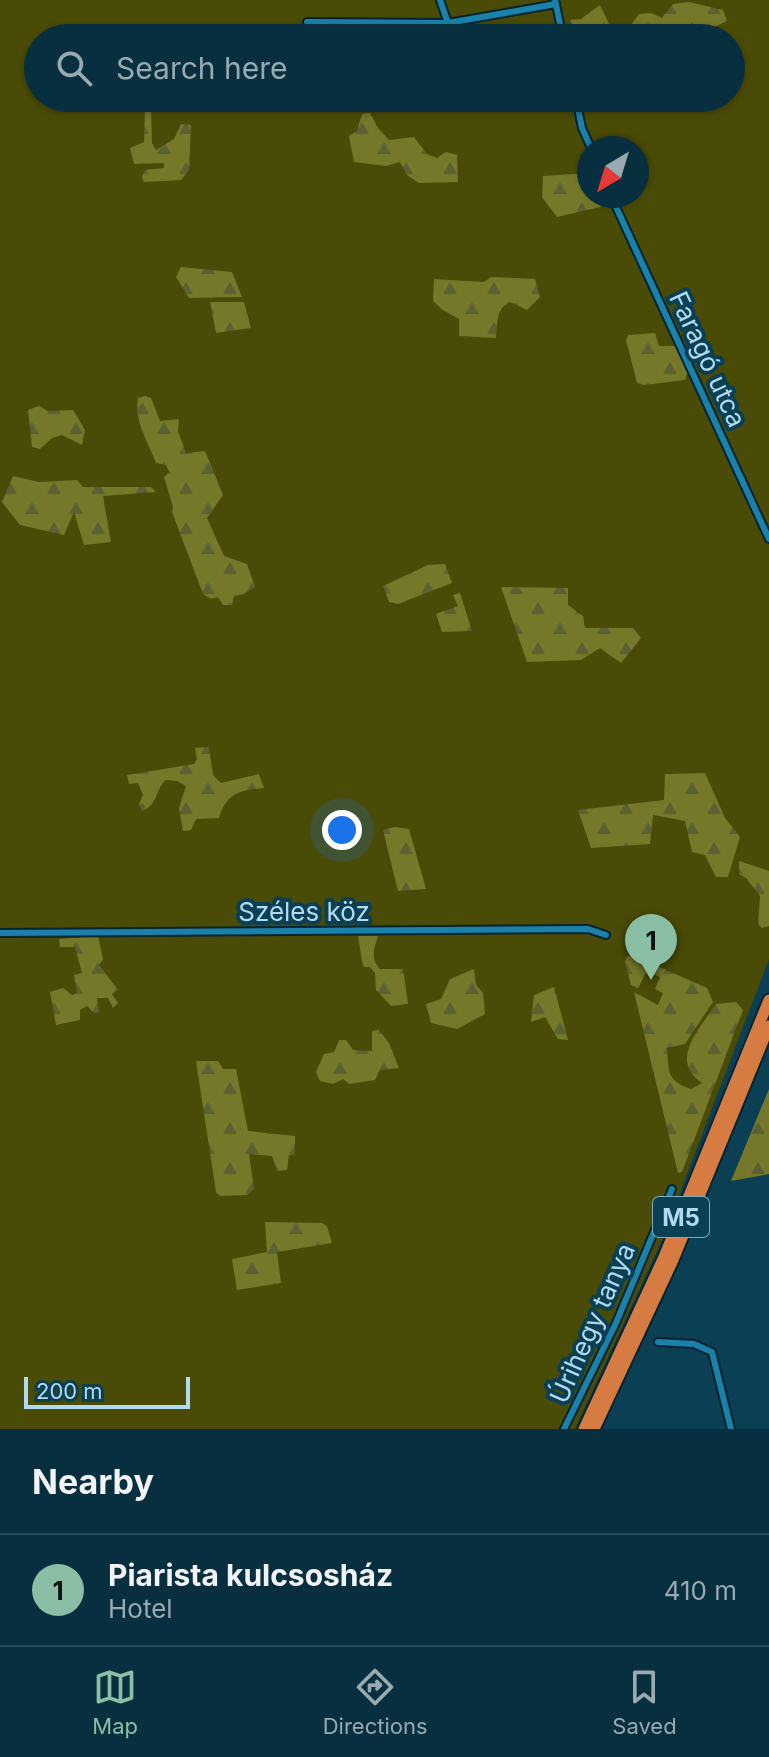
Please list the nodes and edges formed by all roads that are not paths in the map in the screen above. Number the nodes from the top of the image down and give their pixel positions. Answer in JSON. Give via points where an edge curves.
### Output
{"nodes":[{"id":1,"x":440,"y":0,"type":"edge"},
{"id":2,"x":556,"y":2,"type":"edge"},
{"id":3,"x":307,"y":22,"type":"dead end"},
{"id":4,"x":448,"y":23,"type":"junction"},
{"id":5,"x":560,"y":24,"type":"edge"},
{"id":6,"x":579,"y":112,"type":"edge"},
{"id":7,"x":586,"y":136,"type":"edge"},
{"id":8,"x":617,"y":208,"type":"edge"},
{"id":9,"x":769,"y":539,"type":"edge"},
{"id":10,"x":0,"y":933,"type":"edge"},
{"id":11,"x":606,"y":935,"type":"dead end"},
{"id":12,"x":769,"y":1000,"type":"edge"},
{"id":13,"x":769,"y":1026,"type":"edge"},
{"id":14,"x":672,"y":1189,"type":"dead end"},
{"id":15,"x":658,"y":1342,"type":"dead end"},
{"id":16,"x":564,"y":1429,"type":"edge"},
{"id":17,"x":584,"y":1429,"type":"edge"},
{"id":18,"x":594,"y":1429,"type":"edge"},
{"id":19,"x":731,"y":1429,"type":"edge"}],
"edges":[{"from":1,"to":4,"type":"street"},
{"from":2,"to":4,"type":"street"},
{"from":2,"to":5,"type":"street"},
{"from":3,"to":4,"type":"street"},
{"from":6,"to":7,"type":"street"},
{"from":8,"to":9,"type":"street","name":"Faragó utca"},
{"from":10,"to":11,"type":"street","name":"Széles köz","via":[[588,929]]},
{"from":12,"to":17,"type":"highway","number":"M5","via":[[664,1257]]},
{"from":13,"to":18,"type":"highway","number":"M5","via":[[673,1260]]},
{"from":14,"to":16,"type":"street","name":"Úrihegy tanya"},
{"from":15,"to":19,"type":"street","via":[[694,1344],[712,1352]]}]}
